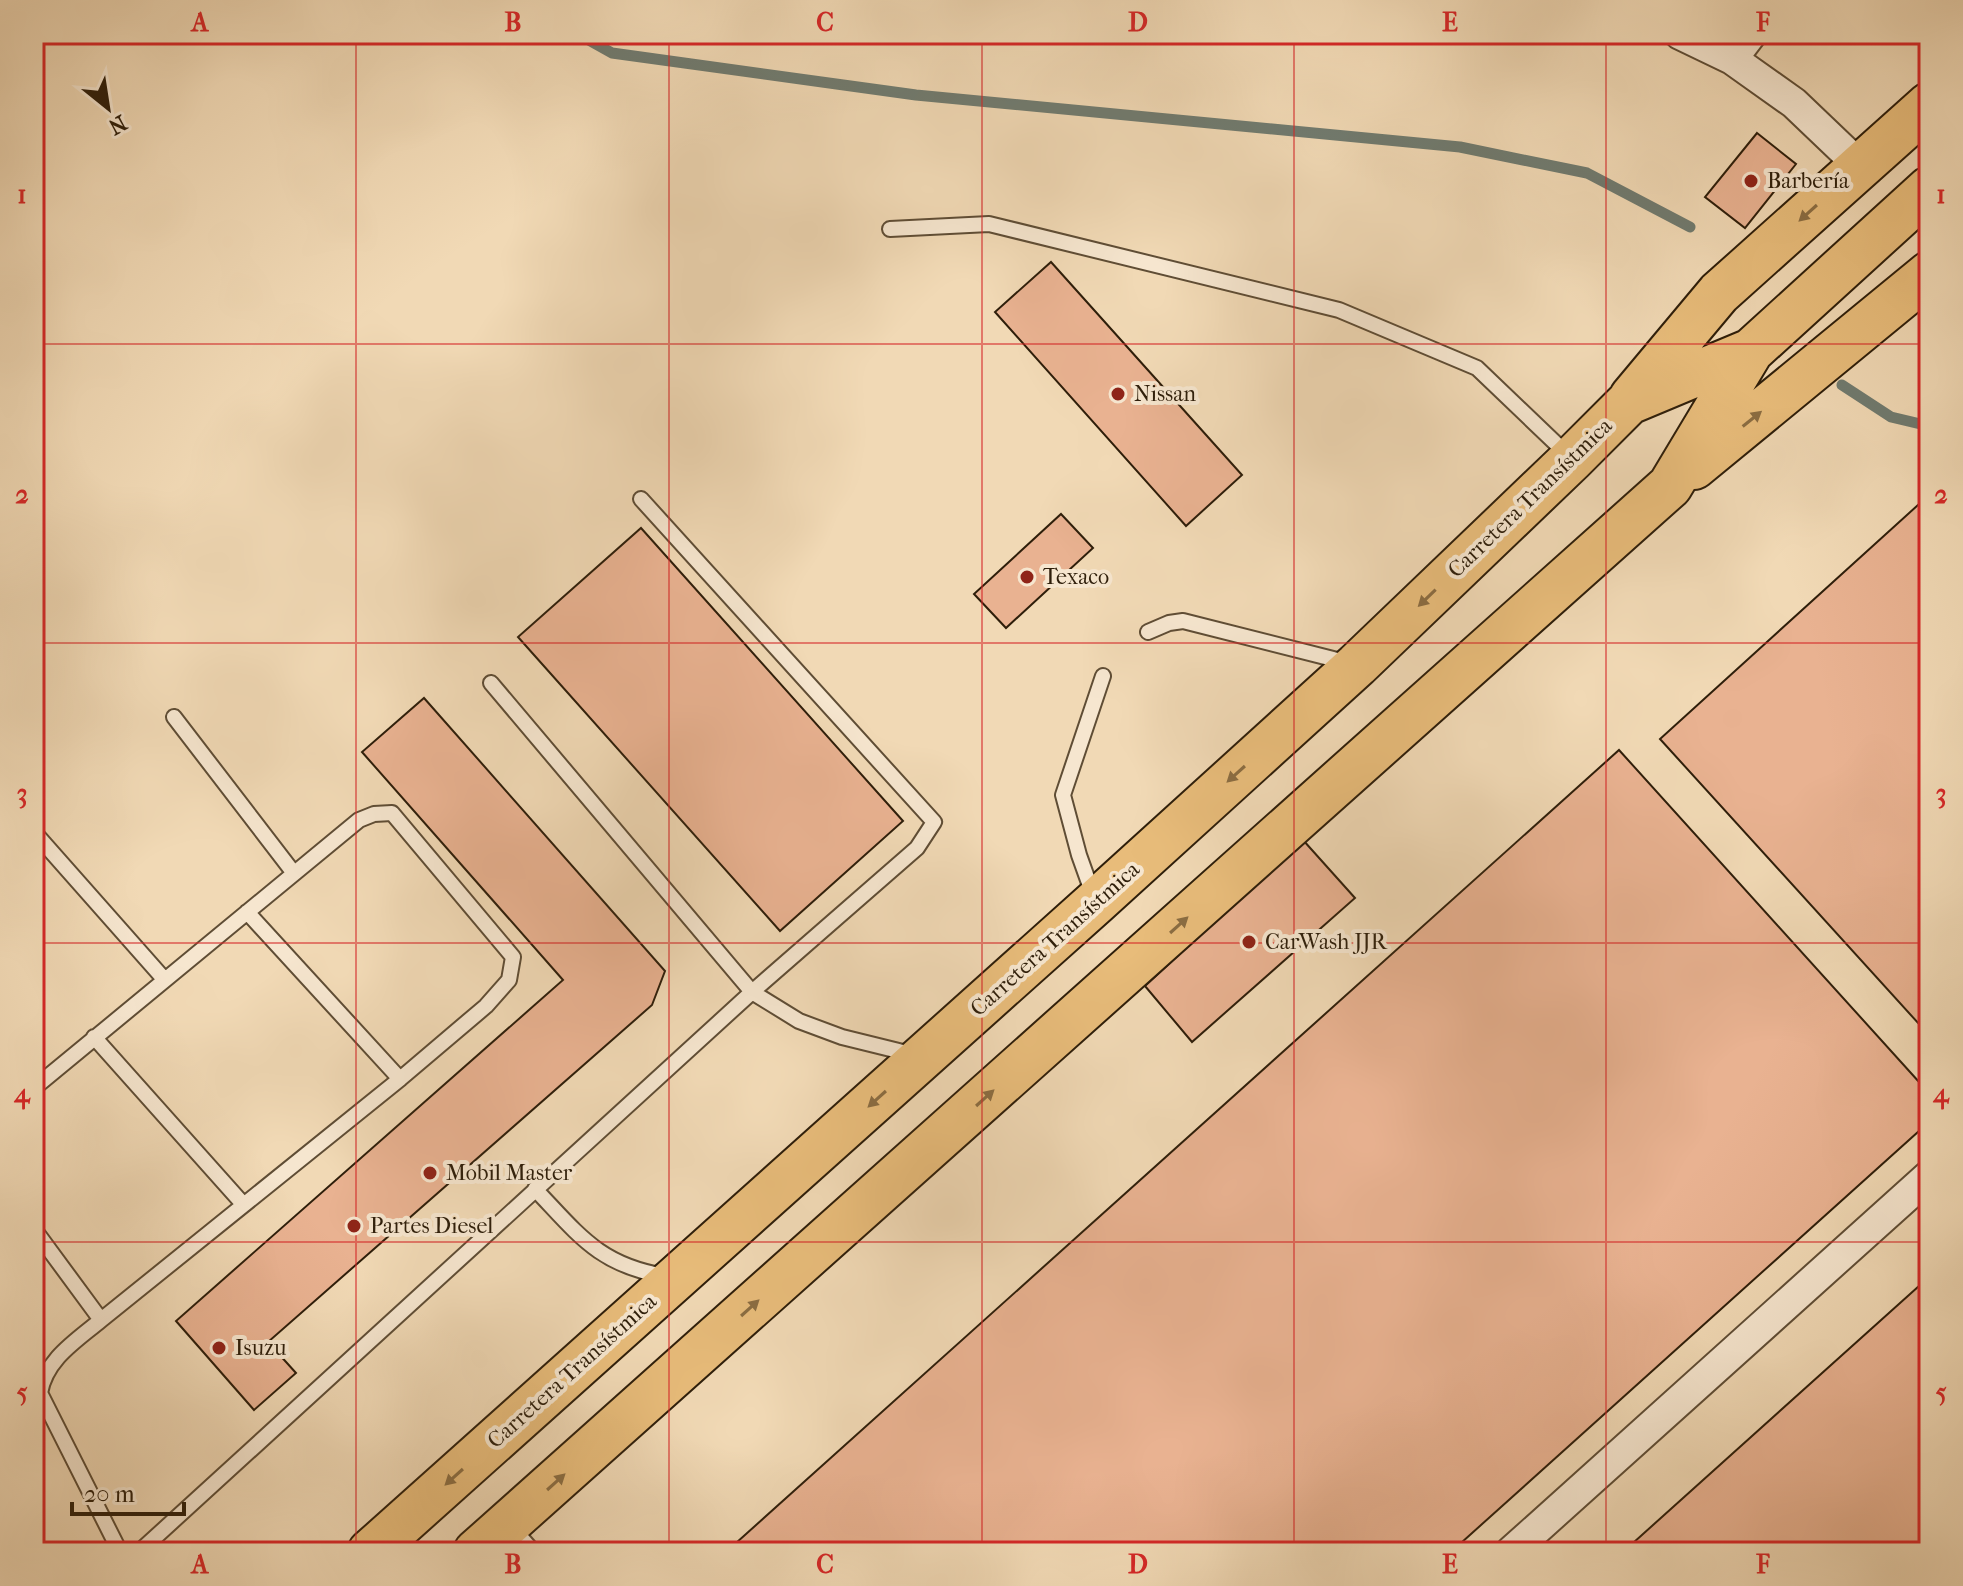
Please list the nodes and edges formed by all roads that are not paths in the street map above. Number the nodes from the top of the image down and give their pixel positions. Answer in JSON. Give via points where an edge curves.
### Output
{"nodes":[{"id":1,"x":1680,"y":34,"type":"edge"},
{"id":2,"x":1751,"y":34,"type":"edge"},
{"id":3,"x":1732,"y":59,"type":"junction"},
{"id":4,"x":1929,"y":105,"type":"edge"},
{"id":5,"x":1860,"y":166,"type":"junction"},
{"id":6,"x":1929,"y":189,"type":"edge"},
{"id":7,"x":890,"y":229,"type":"dead end"},
{"id":8,"x":1929,"y":274,"type":"edge"},
{"id":9,"x":1751,"y":351,"type":"junction"},
{"id":10,"x":1629,"y":402,"type":"junction"},
{"id":11,"x":1572,"y":459,"type":"junction"},
{"id":12,"x":1670,"y":486,"type":"junction"},
{"id":13,"x":641,"y":499,"type":"dead end"},
{"id":14,"x":1148,"y":632,"type":"dead end"},
{"id":15,"x":1357,"y":665,"type":"junction"},
{"id":16,"x":1103,"y":676,"type":"dead end"},
{"id":17,"x":491,"y":683,"type":"dead end"},
{"id":18,"x":174,"y":717,"type":"dead end"},
{"id":19,"x":34,"y":832,"type":"edge"},
{"id":20,"x":293,"y":872,"type":"junction"},
{"id":21,"x":1096,"y":902,"type":"junction"},
{"id":22,"x":247,"y":912,"type":"junction"},
{"id":23,"x":164,"y":979,"type":"junction"},
{"id":24,"x":752,"y":992,"type":"junction"},
{"id":25,"x":94,"y":1037,"type":"junction"},
{"id":26,"x":923,"y":1057,"type":"junction"},
{"id":27,"x":400,"y":1079,"type":"junction"},
{"id":28,"x":34,"y":1088,"type":"edge"},
{"id":29,"x":1929,"y":1176,"type":"edge"},
{"id":30,"x":535,"y":1189,"type":"junction"},
{"id":31,"x":243,"y":1204,"type":"junction"},
{"id":32,"x":34,"y":1229,"type":"edge"},
{"id":33,"x":677,"y":1278,"type":"junction"},
{"id":34,"x":101,"y":1320,"type":"junction"},
{"id":35,"x":501,"y":1544,"type":"edge"},
{"id":36,"x":120,"y":1552,"type":"edge"},
{"id":37,"x":139,"y":1552,"type":"edge"},
{"id":38,"x":370,"y":1552,"type":"edge"},
{"id":39,"x":1511,"y":1552,"type":"edge"}],
"edges":[{"from":1,"to":3,"type":"street"},
{"from":2,"to":3,"type":"street"},
{"from":3,"to":5,"type":"street","via":[[1794,103]]},
{"from":4,"to":5,"type":"main road"},
{"from":5,"to":10,"type":"main road","one_way":true,"via":[[1719,293]]},
{"from":6,"to":9,"type":"main road","name":"Carretera Transístmica"},
{"from":7,"to":11,"type":"lane","via":[[989,224],[1339,310],[1477,368]]},
{"from":12,"to":8,"type":"main road","one_way":true},
{"from":9,"to":10,"type":"main road","name":"Carretera Transístmica"},
{"from":9,"to":12,"type":"main road","name":"Carretera Transístmica"},
{"from":10,"to":11,"type":"main road","name":"Carretera Transístmica"},
{"from":11,"to":15,"type":"main road","name":"Carretera Transístmica","one_way":true},
{"from":35,"to":12,"type":"main road","name":"Carretera Transístmica","one_way":true},
{"from":13,"to":24,"type":"lane","via":[[934,822],[917,848]]},
{"from":14,"to":15,"type":"lane","via":[[1183,621]]},
{"from":15,"to":21,"type":"main road","name":"Carretera Transístmica","one_way":true},
{"from":16,"to":21,"type":"lane","via":[[1063,795]]},
{"from":17,"to":24,"type":"lane"},
{"from":18,"to":20,"type":"lane"},
{"from":19,"to":23,"type":"lane"},
{"from":20,"to":22,"type":"lane"},
{"from":20,"to":27,"type":"lane","via":[[359,820],[392,813],[513,957],[509,980],[486,1006]]},
{"from":21,"to":26,"type":"main road","name":"Carretera Transístmica"},
{"from":22,"to":23,"type":"lane"},
{"from":22,"to":27,"type":"lane"},
{"from":23,"to":25,"type":"lane"},
{"from":24,"to":26,"type":"lane","via":[[799,1021]]},
{"from":24,"to":30,"type":"lane"},
{"from":25,"to":28,"type":"lane"},
{"from":25,"to":31,"type":"lane"},
{"from":26,"to":33,"type":"main road","name":"Carretera Transístmica","one_way":true},
{"from":27,"to":31,"type":"lane"},
{"from":29,"to":39,"type":"street"},
{"from":30,"to":33,"type":"lane","via":[[591,1248],[636,1271]]},
{"from":30,"to":37,"type":"lane"},
{"from":31,"to":34,"type":"lane"},
{"from":32,"to":34,"type":"lane"},
{"from":33,"to":38,"type":"main road","name":"Carretera Transístmica","one_way":true},
{"from":34,"to":36,"type":"lane","via":[[58,1357],[43,1376],[40,1393]]}]}
